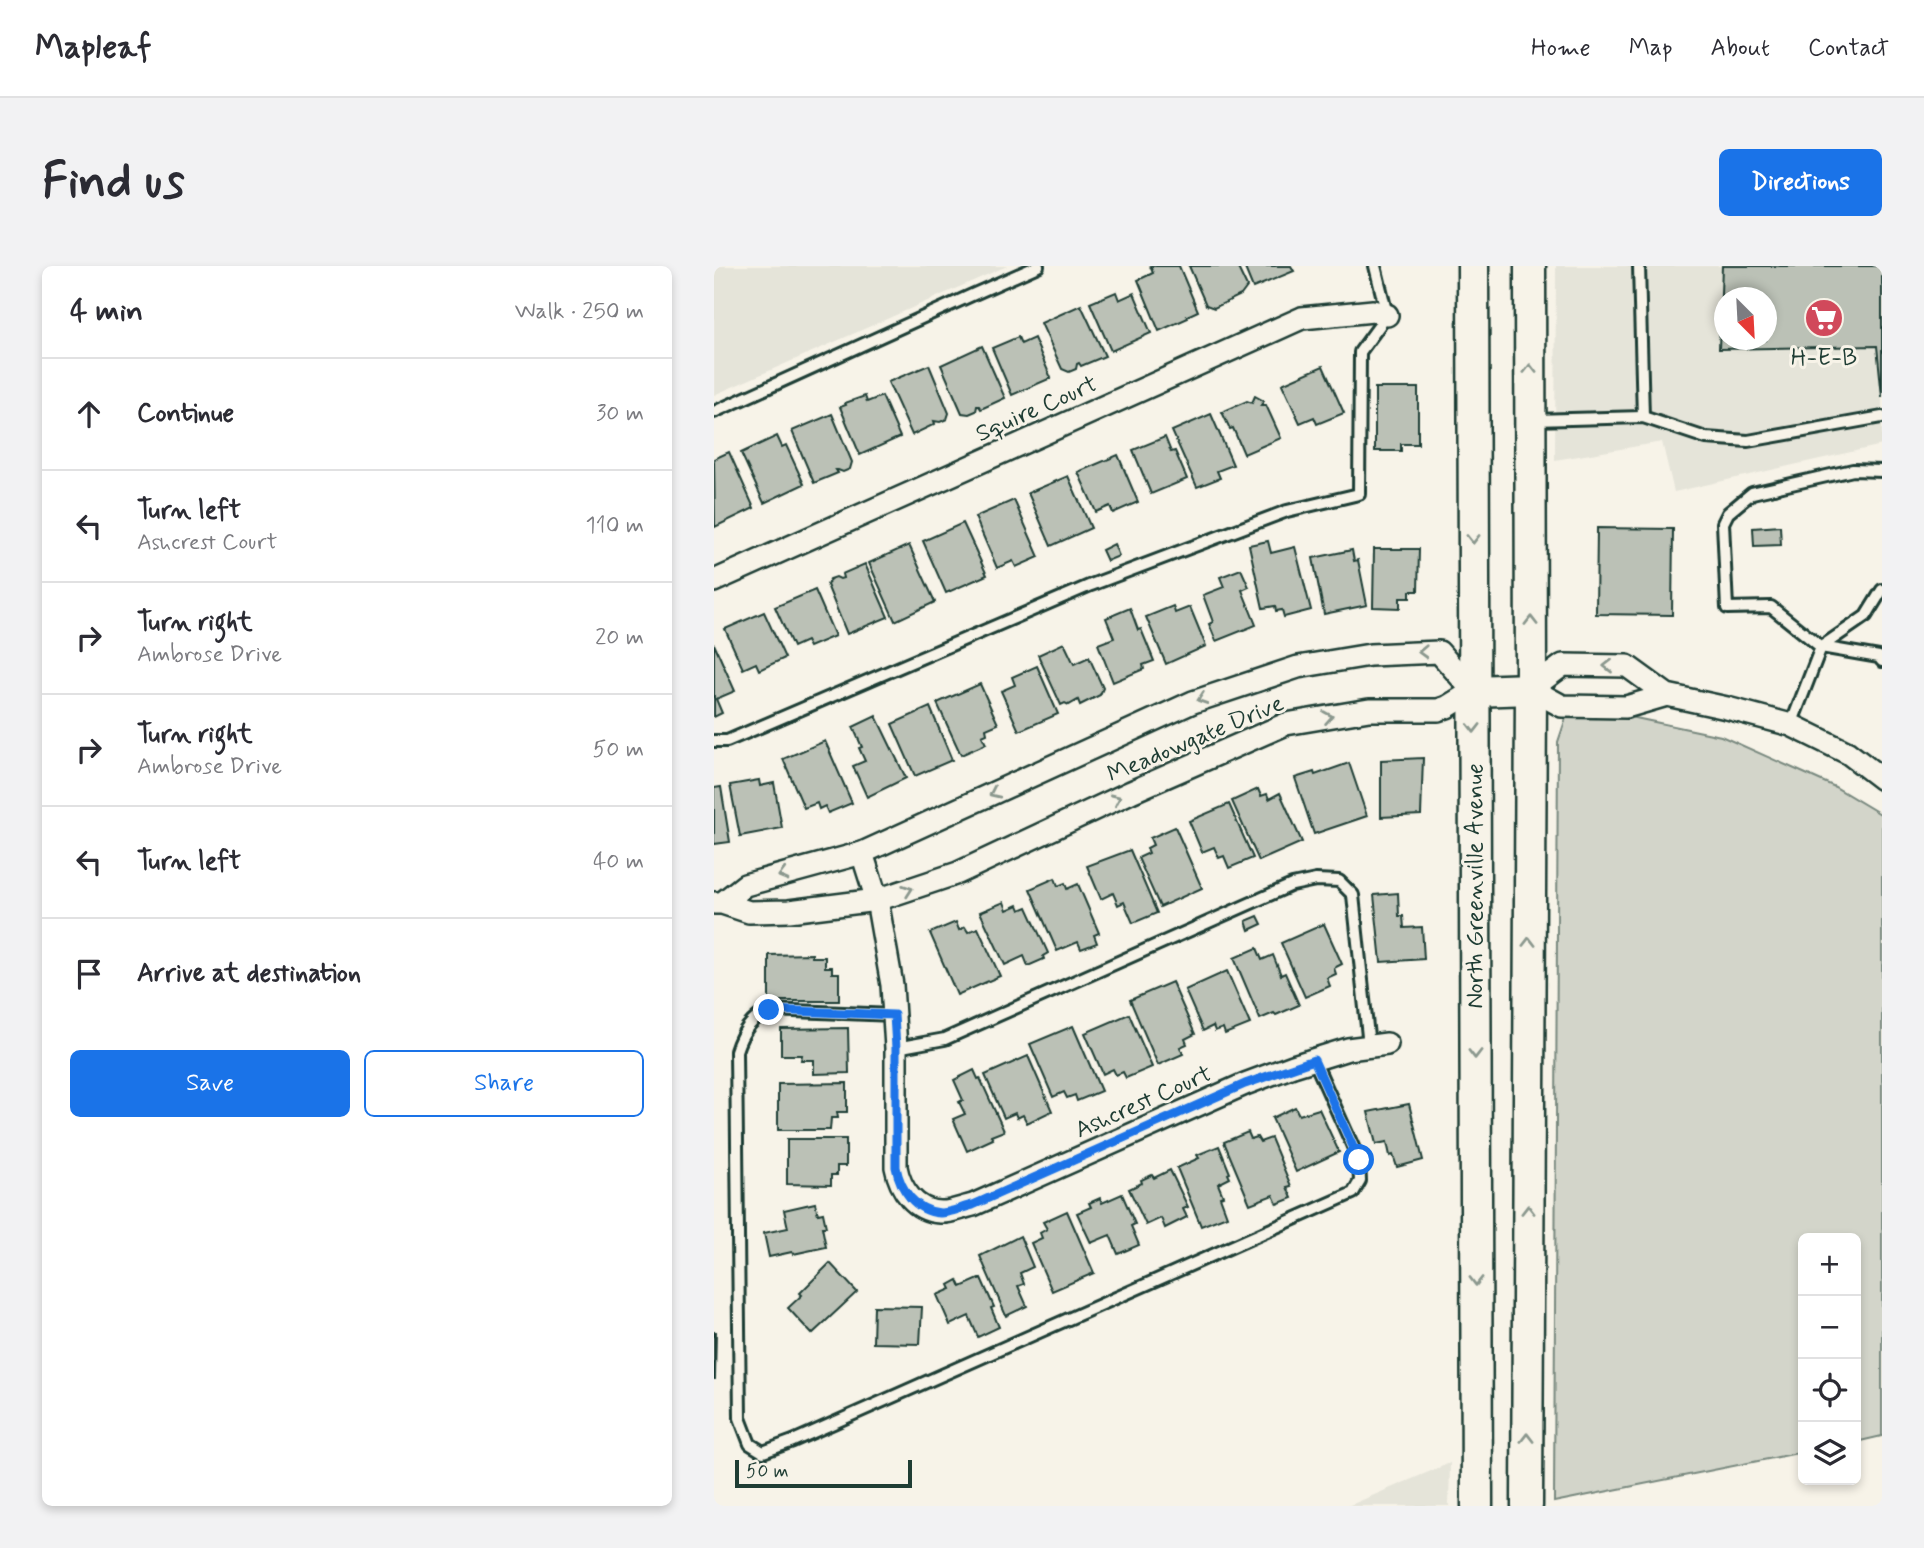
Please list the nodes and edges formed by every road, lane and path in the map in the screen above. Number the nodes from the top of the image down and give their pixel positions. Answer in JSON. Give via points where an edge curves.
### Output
{"nodes":[{"id":1,"x":1038,"y":266,"type":"edge"},
{"id":2,"x":1375,"y":266,"type":"edge"},
{"id":3,"x":1473,"y":266,"type":"edge"},
{"id":4,"x":1530,"y":266,"type":"edge"},
{"id":5,"x":1639,"y":266,"type":"edge"},
{"id":6,"x":1387,"y":315,"type":"junction"},
{"id":7,"x":714,"y":412,"type":"edge"},
{"id":8,"x":1643,"y":417,"type":"junction"},
{"id":9,"x":1882,"y":417,"type":"edge"},
{"id":10,"x":1531,"y":421,"type":"junction"},
{"id":11,"x":1882,"y":471,"type":"edge"},
{"id":12,"x":714,"y":581,"type":"edge"},
{"id":13,"x":1882,"y":590,"type":"edge"},
{"id":14,"x":1821,"y":647,"type":"junction"},
{"id":15,"x":1882,"y":662,"type":"edge"},
{"id":16,"x":1531,"y":689,"type":"junction"},
{"id":17,"x":1473,"y":691,"type":"junction"},
{"id":18,"x":1667,"y":695,"type":"junction"},
{"id":19,"x":1791,"y":725,"type":"junction"},
{"id":20,"x":714,"y":741,"type":"edge"},
{"id":21,"x":1882,"y":779,"type":"edge"},
{"id":22,"x":862,"y":853,"type":"junction"},
{"id":23,"x":877,"y":901,"type":"junction"},
{"id":24,"x":718,"y":903,"type":"edge"},
{"id":25,"x":894,"y":1015,"type":"junction"},
{"id":26,"x":1378,"y":1045,"type":"joint"},
{"id":27,"x":896,"y":1048,"type":"junction"},
{"id":28,"x":1314,"y":1060,"type":"junction"},
{"id":29,"x":1477,"y":1506,"type":"edge"},
{"id":30,"x":1527,"y":1506,"type":"edge"}],
"edges":[{"from":1,"to":7,"type":"lane"},
{"from":2,"to":6,"type":"lane"},
{"from":3,"to":17,"type":"main road","name":"North Greenville Avenue","one_way":true},
{"from":10,"to":4,"type":"main road","one_way":true},
{"from":5,"to":8,"type":"lane"},
{"from":6,"to":12,"type":"street","name":"Squire Court","via":[[1373,311],[1302,318]]},
{"from":6,"to":20,"type":"lane","via":[[1360,352],[1359,494],[1287,511],[1091,584],[727,741]]},
{"from":8,"to":9,"type":"lane","via":[[1706,438],[1748,441]]},
{"from":8,"to":10,"type":"lane"},
{"from":16,"to":10,"type":"main road","one_way":true},
{"from":11,"to":14,"type":"lane","via":[[1853,470],[1752,494],[1728,513],[1723,523],[1727,608],[1771,607]]},
{"from":13,"to":14,"type":"lane","via":[[1866,615]]},
{"from":14,"to":15,"type":"lane","via":[[1879,657]]},
{"from":14,"to":19,"type":"lane"},
{"from":16,"to":17,"type":"main road"},
{"from":16,"to":18,"type":"street","via":[[1562,706],[1626,707]]},
{"from":18,"to":16,"type":"street","one_way":true,"via":[[1627,666],[1563,665]]},
{"from":30,"to":16,"type":"main road","one_way":true},
{"from":17,"to":22,"type":"street","name":"Meadowgate Drive","one_way":true,"via":[[1439,652],[1370,655],[1298,667],[1194,702]]},
{"from":23,"to":17,"type":"street","name":"Meadowgate Drive","one_way":true,"via":[[958,873],[1286,724],[1369,710],[1438,710]]},
{"from":17,"to":29,"type":"main road","name":"North Greenville Avenue","one_way":true},
{"from":18,"to":19,"type":"street"},
{"from":19,"to":21,"type":"street","via":[[1848,753]]},
{"from":22,"to":23,"type":"street"},
{"from":22,"to":24,"type":"street","name":"Meadowgate Drive","one_way":true,"via":[[745,886]]},
{"from":23,"to":24,"type":"street","name":"Meadowgate Drive","via":[[749,912]]},
{"from":23,"to":25,"type":"street"},
{"from":25,"to":27,"type":"street"},
{"from":25,"to":28,"type":"lane","via":[[769,1010],[756,1017],[736,1051],[740,1418],[750,1444],[763,1452],[1353,1193],[1360,1181],[1359,1160]]},
{"from":26,"to":27,"type":"lane","via":[[1353,895],[1339,881],[1316,880],[1292,885],[945,1039]]},
{"from":26,"to":28,"type":"street","name":"Ashcrest Court"},
{"from":27,"to":28,"type":"street","name":"Ashcrest Court","via":[[898,1179],[910,1199],[941,1213],[973,1205],[1245,1084]]}]}
